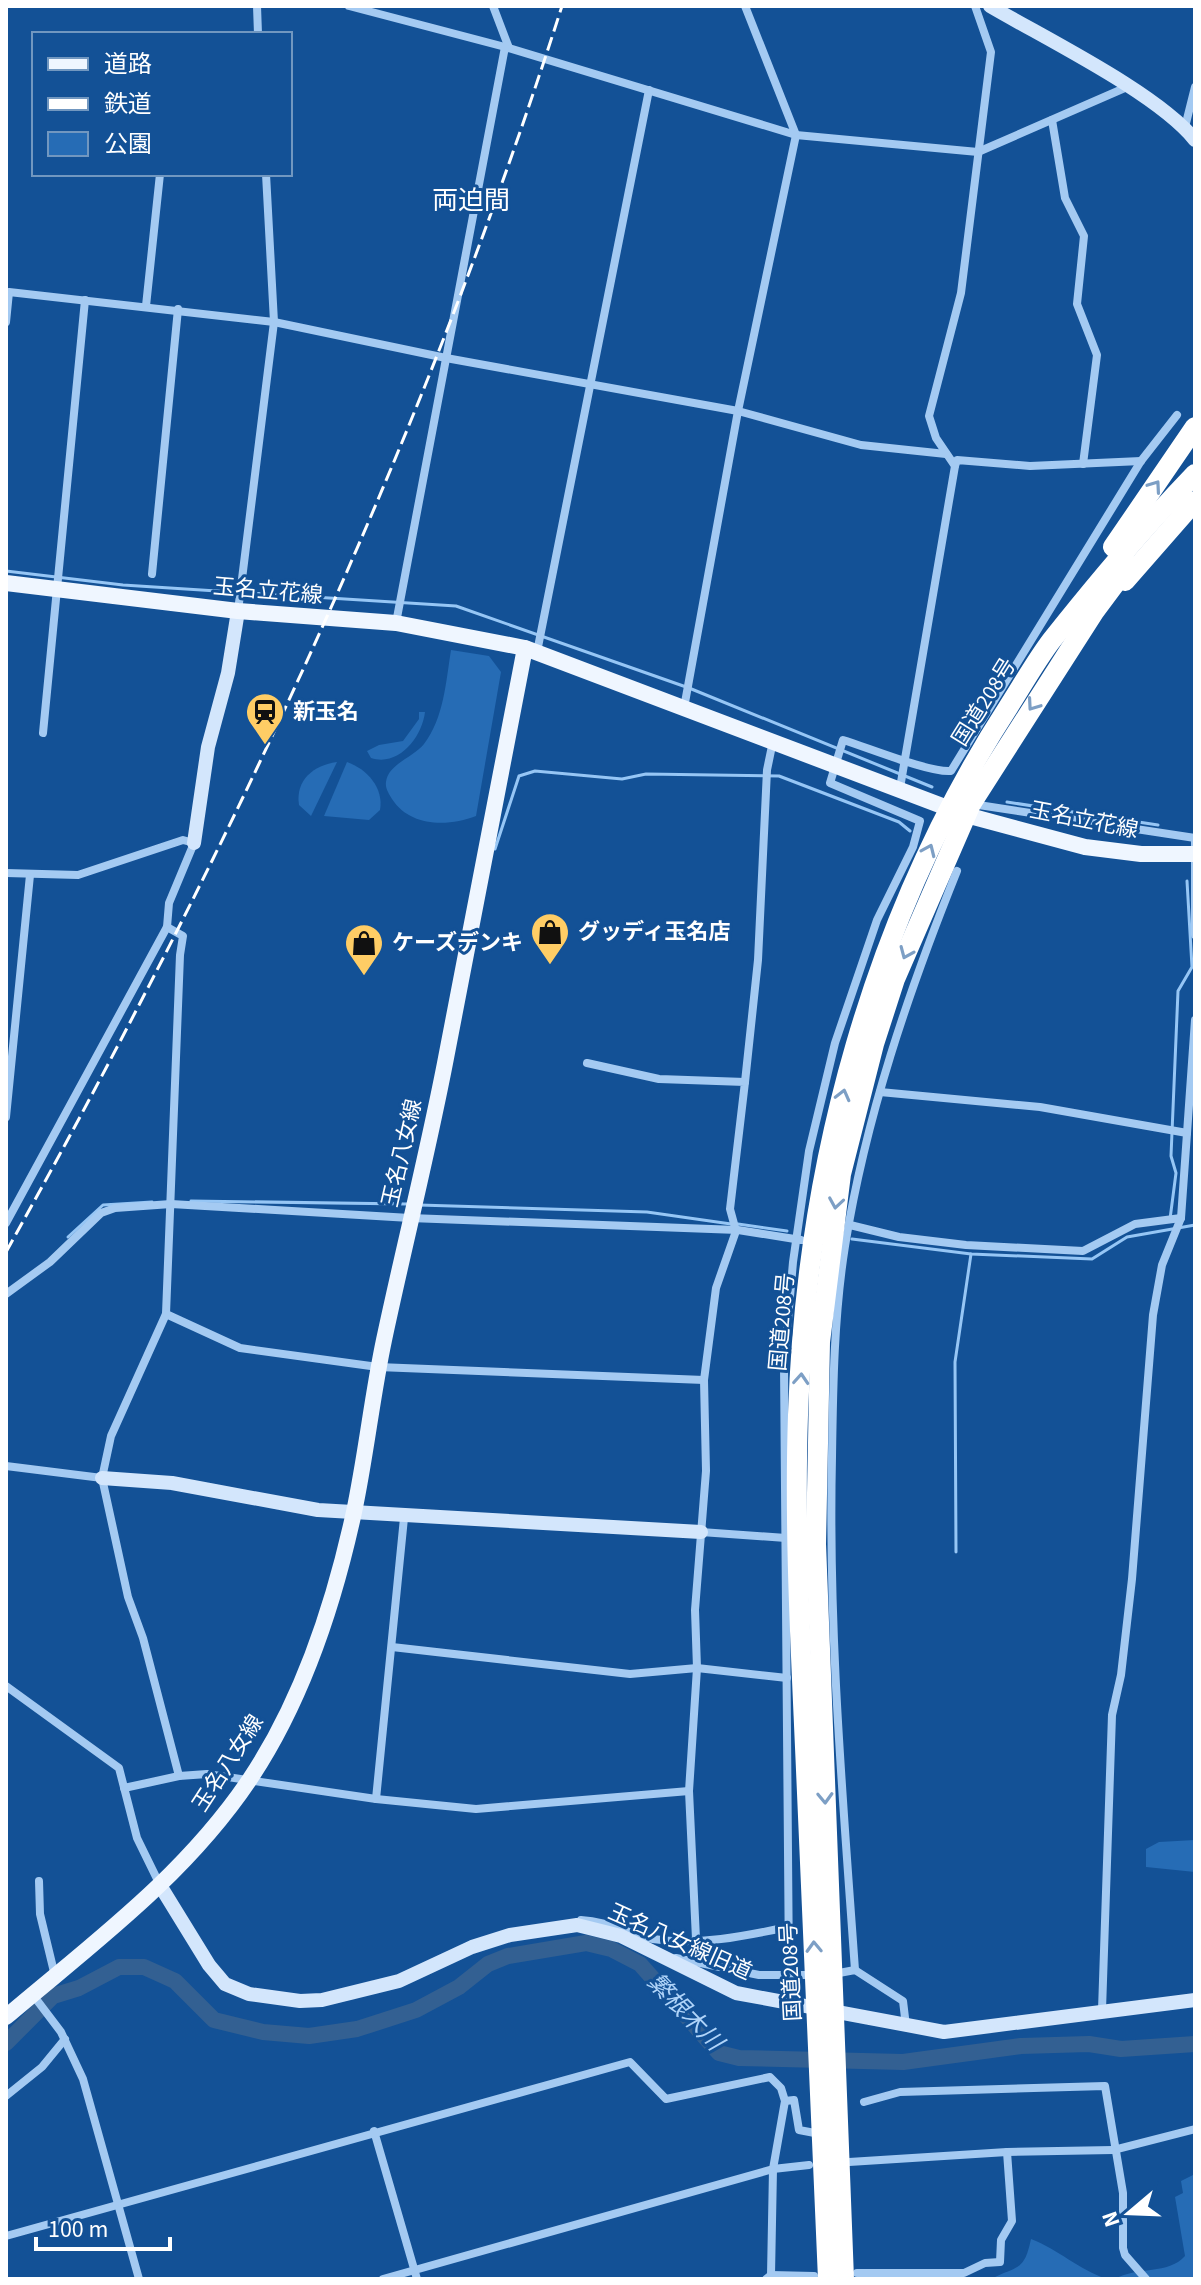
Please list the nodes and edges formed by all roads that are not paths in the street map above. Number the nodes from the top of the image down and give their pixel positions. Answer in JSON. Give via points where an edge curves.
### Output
{"nodes":[{"id":1,"x":257,"y":6,"type":"edge"},
{"id":2,"x":349,"y":6,"type":"edge"},
{"id":3,"x":493,"y":6,"type":"edge"},
{"id":4,"x":745,"y":6,"type":"edge"},
{"id":5,"x":975,"y":6,"type":"edge"},
{"id":6,"x":990,"y":6,"type":"edge"},
{"id":7,"x":369,"y":8,"type":"edge"},
{"id":8,"x":258,"y":32,"type":"edge"},
{"id":9,"x":507,"y":48,"type":"junction"},
{"id":10,"x":1127,"y":87,"type":"junction"},
{"id":11,"x":1195,"y":87,"type":"edge"},
{"id":12,"x":649,"y":90,"type":"junction"},
{"id":13,"x":1052,"y":120,"type":"junction"},
{"id":14,"x":1185,"y":127,"type":"junction"},
{"id":15,"x":796,"y":135,"type":"junction"},
{"id":16,"x":1195,"y":140,"type":"edge"},
{"id":17,"x":978,"y":152,"type":"junction"},
{"id":18,"x":160,"y":176,"type":"edge"},
{"id":19,"x":266,"y":176,"type":"edge"},
{"id":20,"x":85,"y":300,"type":"junction"},
{"id":21,"x":146,"y":306,"type":"junction"},
{"id":22,"x":178,"y":309,"type":"junction"},
{"id":23,"x":6,"y":322,"type":"edge"},
{"id":24,"x":274,"y":322,"type":"junction"},
{"id":25,"x":446,"y":358,"type":"junction"},
{"id":26,"x":590,"y":385,"type":"junction"},
{"id":27,"x":738,"y":411,"type":"junction"},
{"id":28,"x":1177,"y":415,"type":"dead end"},
{"id":29,"x":1195,"y":427,"type":"edge"},
{"id":30,"x":946,"y":454,"type":"junction"},
{"id":31,"x":1141,"y":461,"type":"junction"},
{"id":32,"x":1083,"y":464,"type":"junction"},
{"id":33,"x":955,"y":466,"type":"junction"},
{"id":34,"x":1195,"y":474,"type":"edge"},
{"id":35,"x":1195,"y":480,"type":"edge"},
{"id":36,"x":1195,"y":501,"type":"edge"},
{"id":37,"x":152,"y":574,"type":"dead end"},
{"id":38,"x":6,"y":583,"type":"edge"},
{"id":39,"x":56,"y":588,"type":"junction"},
{"id":40,"x":238,"y":604,"type":"junction"},
{"id":41,"x":396,"y":623,"type":"junction"},
{"id":42,"x":1078,"y":641,"type":"junction"},
{"id":43,"x":1049,"y":644,"type":"junction"},
{"id":44,"x":534,"y":647,"type":"junction"},
{"id":45,"x":684,"y":709,"type":"junction"},
{"id":46,"x":43,"y":733,"type":"dead end"},
{"id":47,"x":773,"y":741,"type":"junction"},
{"id":48,"x":904,"y":758,"type":"junction"},
{"id":49,"x":835,"y":765,"type":"junction"},
{"id":50,"x":900,"y":788,"type":"junction"},
{"id":51,"x":962,"y":809,"type":"junction"},
{"id":52,"x":194,"y":843,"type":"junction"},
{"id":53,"x":1194,"y":846,"type":"edge"},
{"id":54,"x":957,"y":871,"type":"dead end"},
{"id":55,"x":6,"y":873,"type":"edge"},
{"id":56,"x":30,"y":875,"type":"junction"},
{"id":57,"x":167,"y":927,"type":"junction"},
{"id":58,"x":1195,"y":934,"type":"edge"},
{"id":59,"x":1195,"y":1020,"type":"edge"},
{"id":60,"x":587,"y":1063,"type":"dead end"},
{"id":61,"x":745,"y":1082,"type":"junction"},
{"id":62,"x":880,"y":1092,"type":"junction"},
{"id":63,"x":6,"y":1117,"type":"edge"},
{"id":64,"x":1187,"y":1133,"type":"junction"},
{"id":65,"x":171,"y":1204,"type":"junction"},
{"id":66,"x":410,"y":1218,"type":"junction"},
{"id":67,"x":1180,"y":1219,"type":"junction"},
{"id":68,"x":6,"y":1223,"type":"edge"},
{"id":69,"x":850,"y":1225,"type":"junction"},
{"id":70,"x":736,"y":1231,"type":"junction"},
{"id":71,"x":821,"y":1244,"type":"junction"},
{"id":72,"x":6,"y":1294,"type":"edge"},
{"id":73,"x":166,"y":1314,"type":"junction"},
{"id":74,"x":378,"y":1367,"type":"junction"},
{"id":75,"x":704,"y":1380,"type":"junction"},
{"id":76,"x":6,"y":1466,"type":"edge"},
{"id":77,"x":102,"y":1478,"type":"junction"},
{"id":78,"x":354,"y":1513,"type":"junction"},
{"id":79,"x":404,"y":1518,"type":"junction"},
{"id":80,"x":701,"y":1532,"type":"junction"},
{"id":81,"x":806,"y":1542,"type":"junction"},
{"id":82,"x":392,"y":1647,"type":"junction"},
{"id":83,"x":697,"y":1668,"type":"junction"},
{"id":84,"x":787,"y":1678,"type":"junction"},
{"id":85,"x":6,"y":1686,"type":"edge"},
{"id":86,"x":179,"y":1776,"type":"junction"},
{"id":87,"x":249,"y":1780,"type":"junction"},
{"id":88,"x":124,"y":1788,"type":"junction"},
{"id":89,"x":689,"y":1791,"type":"junction"},
{"id":90,"x":376,"y":1799,"type":"junction"},
{"id":91,"x":39,"y":1881,"type":"dead end"},
{"id":92,"x":161,"y":1887,"type":"junction"},
{"id":93,"x":577,"y":1925,"type":"junction"},
{"id":94,"x":788,"y":1927,"type":"junction"},
{"id":95,"x":696,"y":1939,"type":"junction"},
{"id":96,"x":652,"y":1952,"type":"junction"},
{"id":97,"x":855,"y":1970,"type":"junction"},
{"id":98,"x":839,"y":1973,"type":"dead end"},
{"id":99,"x":789,"y":1974,"type":"junction"},
{"id":100,"x":806,"y":1975,"type":"dead end"},
{"id":101,"x":55,"y":1976,"type":"junction"},
{"id":102,"x":35,"y":1998,"type":"junction"},
{"id":103,"x":1195,"y":2000,"type":"edge"},
{"id":104,"x":1102,"y":2010,"type":"junction"},
{"id":105,"x":6,"y":2017,"type":"edge"},
{"id":106,"x":826,"y":2018,"type":"junction"},
{"id":107,"x":906,"y":2026,"type":"junction"},
{"id":108,"x":63,"y":2036,"type":"junction"},
{"id":109,"x":828,"y":2078,"type":"junction"},
{"id":110,"x":6,"y":2096,"type":"edge"},
{"id":111,"x":785,"y":2101,"type":"junction"},
{"id":112,"x":864,"y":2102,"type":"dead end"},
{"id":113,"x":1195,"y":2129,"type":"edge"},
{"id":114,"x":374,"y":2131,"type":"junction"},
{"id":115,"x":822,"y":2134,"type":"junction"},
{"id":116,"x":1113,"y":2150,"type":"junction"},
{"id":117,"x":1007,"y":2152,"type":"junction"},
{"id":118,"x":849,"y":2162,"type":"dead end"},
{"id":119,"x":809,"y":2165,"type":"dead end"},
{"id":120,"x":773,"y":2169,"type":"junction"},
{"id":121,"x":117,"y":2203,"type":"junction"},
{"id":122,"x":6,"y":2236,"type":"edge"},
{"id":123,"x":415,"y":2275,"type":"edge"},
{"id":124,"x":851,"y":2276,"type":"edge"},
{"id":125,"x":769,"y":2277,"type":"edge"},
{"id":126,"x":821,"y":2277,"type":"edge"},
{"id":127,"x":139,"y":2279,"type":"edge"},
{"id":128,"x":383,"y":2279,"type":"edge"},
{"id":129,"x":1146,"y":2279,"type":"edge"}],
"edges":[{"from":1,"to":8,"type":"street"},
{"from":2,"to":7,"type":"street"},
{"from":3,"to":9,"type":"street"},
{"from":4,"to":15,"type":"street"},
{"from":5,"to":17,"type":"street","via":[[991,52]]},
{"from":6,"to":10,"type":"street"},
{"from":7,"to":9,"type":"street"},
{"from":9,"to":12,"type":"street"},
{"from":9,"to":25,"type":"street"},
{"from":10,"to":13,"type":"street"},
{"from":10,"to":14,"type":"street"},
{"from":11,"to":14,"type":"street"},
{"from":12,"to":15,"type":"street"},
{"from":12,"to":26,"type":"street"},
{"from":13,"to":17,"type":"street"},
{"from":13,"to":32,"type":"street","via":[[1065,198],[1084,236],[1077,304],[1097,355]]},
{"from":14,"to":16,"type":"street"},
{"from":15,"to":17,"type":"street"},
{"from":15,"to":27,"type":"street"},
{"from":17,"to":30,"type":"street","via":[[961,293],[929,416]]},
{"from":18,"to":21,"type":"street"},
{"from":19,"to":24,"type":"street"},
{"from":20,"to":21,"type":"street"},
{"from":20,"to":23,"type":"street","via":[[9,292]]},
{"from":20,"to":39,"type":"street"},
{"from":21,"to":22,"type":"street"},
{"from":22,"to":24,"type":"street"},
{"from":22,"to":37,"type":"street"},
{"from":24,"to":25,"type":"street"},
{"from":24,"to":40,"type":"street"},
{"from":25,"to":26,"type":"street"},
{"from":25,"to":41,"type":"street"},
{"from":26,"to":27,"type":"street"},
{"from":26,"to":44,"type":"street"},
{"from":27,"to":30,"type":"street","via":[[861,445]]},
{"from":27,"to":45,"type":"street"},
{"from":28,"to":31,"type":"street"},
{"from":43,"to":29,"type":"highway","one_way":true},
{"from":30,"to":33,"type":"street"},
{"from":31,"to":32,"type":"street"},
{"from":31,"to":48,"type":"street","via":[[951,771],[936,772]]},
{"from":32,"to":33,"type":"street","via":[[957,460]]},
{"from":33,"to":48,"type":"street"},
{"from":34,"to":43,"type":"highway","name":"国道208号","via":[[1120,554]]},
{"from":35,"to":42,"type":"highway","name":"国道208号","via":[[1094,612]]},
{"from":36,"to":42,"type":"highway"},
{"from":38,"to":39,"type":"main road","name":"玉名立花線"},
{"from":39,"to":40,"type":"main road","name":"玉名立花線"},
{"from":39,"to":46,"type":"street"},
{"from":40,"to":41,"type":"main road","name":"玉名立花線"},
{"from":40,"to":52,"type":"street"},
{"from":41,"to":44,"type":"main road","name":"玉名立花線"},
{"from":42,"to":51,"type":"highway","name":"国道208号","one_way":true},
{"from":43,"to":51,"type":"highway","name":"国道208号"},
{"from":44,"to":45,"type":"main road"},
{"from":44,"to":66,"type":"main road","name":"玉名八女線"},
{"from":45,"to":47,"type":"main road"},
{"from":47,"to":49,"type":"main road"},
{"from":47,"to":61,"type":"street"},
{"from":48,"to":49,"type":"street","via":[[843,740]]},
{"from":48,"to":50,"type":"street"},
{"from":49,"to":50,"type":"main road"},
{"from":49,"to":71,"type":"street","via":[[830,783],[920,821],[877,920],[835,1043],[809,1151]]},
{"from":50,"to":51,"type":"main road"},
{"from":51,"to":53,"type":"street"},
{"from":51,"to":53,"type":"main road","name":"玉名立花線","via":[[1085,847],[1141,854]]},
{"from":51,"to":71,"type":"highway","name":"国道208号","via":[[895,979]]},
{"from":52,"to":56,"type":"street","via":[[183,840],[78,875]]},
{"from":52,"to":57,"type":"street","via":[[169,903]]},
{"from":53,"to":58,"type":"street"},
{"from":54,"to":62,"type":"street","via":[[910,987]]},
{"from":55,"to":56,"type":"street"},
{"from":56,"to":63,"type":"street"},
{"from":57,"to":65,"type":"street","via":[[185,940],[180,955]]},
{"from":57,"to":68,"type":"street"},
{"from":59,"to":64,"type":"street"},
{"from":60,"to":61,"type":"street","via":[[659,1079]]},
{"from":61,"to":70,"type":"street","via":[[730,1209]]},
{"from":62,"to":64,"type":"street","via":[[1040,1107]]},
{"from":62,"to":69,"type":"street"},
{"from":64,"to":67,"type":"street"},
{"from":65,"to":66,"type":"street"},
{"from":65,"to":72,"type":"street","via":[[101,1213],[50,1262]]},
{"from":65,"to":73,"type":"street"},
{"from":66,"to":70,"type":"street"},
{"from":66,"to":74,"type":"main road","name":"玉名八女線"},
{"from":67,"to":69,"type":"street","via":[[1135,1224],[1083,1251],[966,1245]]},
{"from":67,"to":104,"type":"street","via":[[1153,1315],[1130,1592],[1112,1715]]},
{"from":69,"to":71,"type":"street"},
{"from":70,"to":71,"type":"street"},
{"from":70,"to":75,"type":"street","via":[[716,1288]]},
{"from":71,"to":81,"type":"highway","name":"国道208号"},
{"from":71,"to":81,"type":"street","via":[[784,1365]]},
{"from":73,"to":74,"type":"street","via":[[240,1348]]},
{"from":73,"to":77,"type":"street","via":[[111,1436]]},
{"from":74,"to":75,"type":"street"},
{"from":74,"to":78,"type":"main road","name":"玉名八女線"},
{"from":75,"to":80,"type":"street"},
{"from":76,"to":77,"type":"street"},
{"from":77,"to":78,"type":"street","via":[[172,1483]]},
{"from":77,"to":86,"type":"street","via":[[128,1597]]},
{"from":78,"to":79,"type":"street"},
{"from":78,"to":87,"type":"main road","name":"玉名八女線","via":[[315,1648],[279,1729]]},
{"from":79,"to":80,"type":"street"},
{"from":79,"to":82,"type":"street"},
{"from":80,"to":81,"type":"street"},
{"from":80,"to":83,"type":"street"},
{"from":81,"to":84,"type":"street"},
{"from":81,"to":97,"type":"street","via":[[834,1685]]},
{"from":81,"to":106,"type":"highway","name":"国道208号"},
{"from":82,"to":83,"type":"street","via":[[630,1674]]},
{"from":82,"to":90,"type":"street"},
{"from":83,"to":84,"type":"street"},
{"from":83,"to":89,"type":"street"},
{"from":84,"to":94,"type":"street"},
{"from":85,"to":88,"type":"street","via":[[108,1758],[119,1768]]},
{"from":86,"to":87,"type":"street"},
{"from":86,"to":88,"type":"street"},
{"from":87,"to":90,"type":"street"},
{"from":87,"to":92,"type":"main road","name":"玉名八女線"},
{"from":88,"to":92,"type":"street","via":[[137,1838]]},
{"from":89,"to":90,"type":"street","via":[[476,1809]]},
{"from":89,"to":95,"type":"street"},
{"from":91,"to":101,"type":"street","via":[[40,1914]]},
{"from":92,"to":93,"type":"street","name":"玉名八女線旧道","via":[[225,1984],[249,1994],[300,2001],[399,1981],[510,1935]]},
{"from":92,"to":101,"type":"main road","name":"玉名八女線"},
{"from":93,"to":95,"type":"street","via":[[581,1920],[603,1921],[652,1938]]},
{"from":93,"to":96,"type":"street","name":"玉名八女線旧道","via":[[621,1936]]},
{"from":94,"to":95,"type":"street"},
{"from":94,"to":99,"type":"street"},
{"from":96,"to":99,"type":"street","via":[[722,1969]]},
{"from":96,"to":106,"type":"street","name":"玉名八女線旧道","via":[[736,1993]]},
{"from":97,"to":98,"type":"street"},
{"from":97,"to":107,"type":"street","via":[[903,2001]]},
{"from":99,"to":100,"type":"street"},
{"from":101,"to":102,"type":"main road","name":"玉名八女線"},
{"from":102,"to":105,"type":"main road","name":"玉名八女線"},
{"from":102,"to":108,"type":"street"},
{"from":103,"to":104,"type":"street","name":"玉名八女線旧道"},
{"from":104,"to":107,"type":"street","name":"玉名八女線旧道","via":[[944,2032]]},
{"from":106,"to":107,"type":"street","name":"玉名八女線旧道"},
{"from":106,"to":109,"type":"highway","name":"国道208号"},
{"from":108,"to":110,"type":"street","via":[[42,2067]]},
{"from":108,"to":121,"type":"street","via":[[83,2079]]},
{"from":109,"to":115,"type":"highway","name":"国道208号"},
{"from":109,"to":124,"type":"highway","name":"国道208号"},
{"from":111,"to":114,"type":"street","via":[[770,2077],[666,2099],[630,2062]]},
{"from":111,"to":115,"type":"street","via":[[794,2100],[799,2130]]},
{"from":111,"to":120,"type":"street"},
{"from":112,"to":116,"type":"street","via":[[900,2092],[1105,2086]]},
{"from":113,"to":116,"type":"street"},
{"from":114,"to":121,"type":"street"},
{"from":114,"to":123,"type":"street"},
{"from":115,"to":126,"type":"highway","name":"国道208号"},
{"from":116,"to":117,"type":"street"},
{"from":116,"to":129,"type":"street","via":[[1123,2193],[1125,2255]]},
{"from":117,"to":118,"type":"street"},
{"from":117,"to":124,"type":"street","via":[[1012,2221],[1001,2240],[1000,2262],[964,2273]]},
{"from":119,"to":120,"type":"street"},
{"from":120,"to":123,"type":"street"},
{"from":120,"to":125,"type":"street"},
{"from":121,"to":122,"type":"street"},
{"from":121,"to":127,"type":"street"},
{"from":123,"to":128,"type":"street"},
{"from":125,"to":126,"type":"street"}]}
